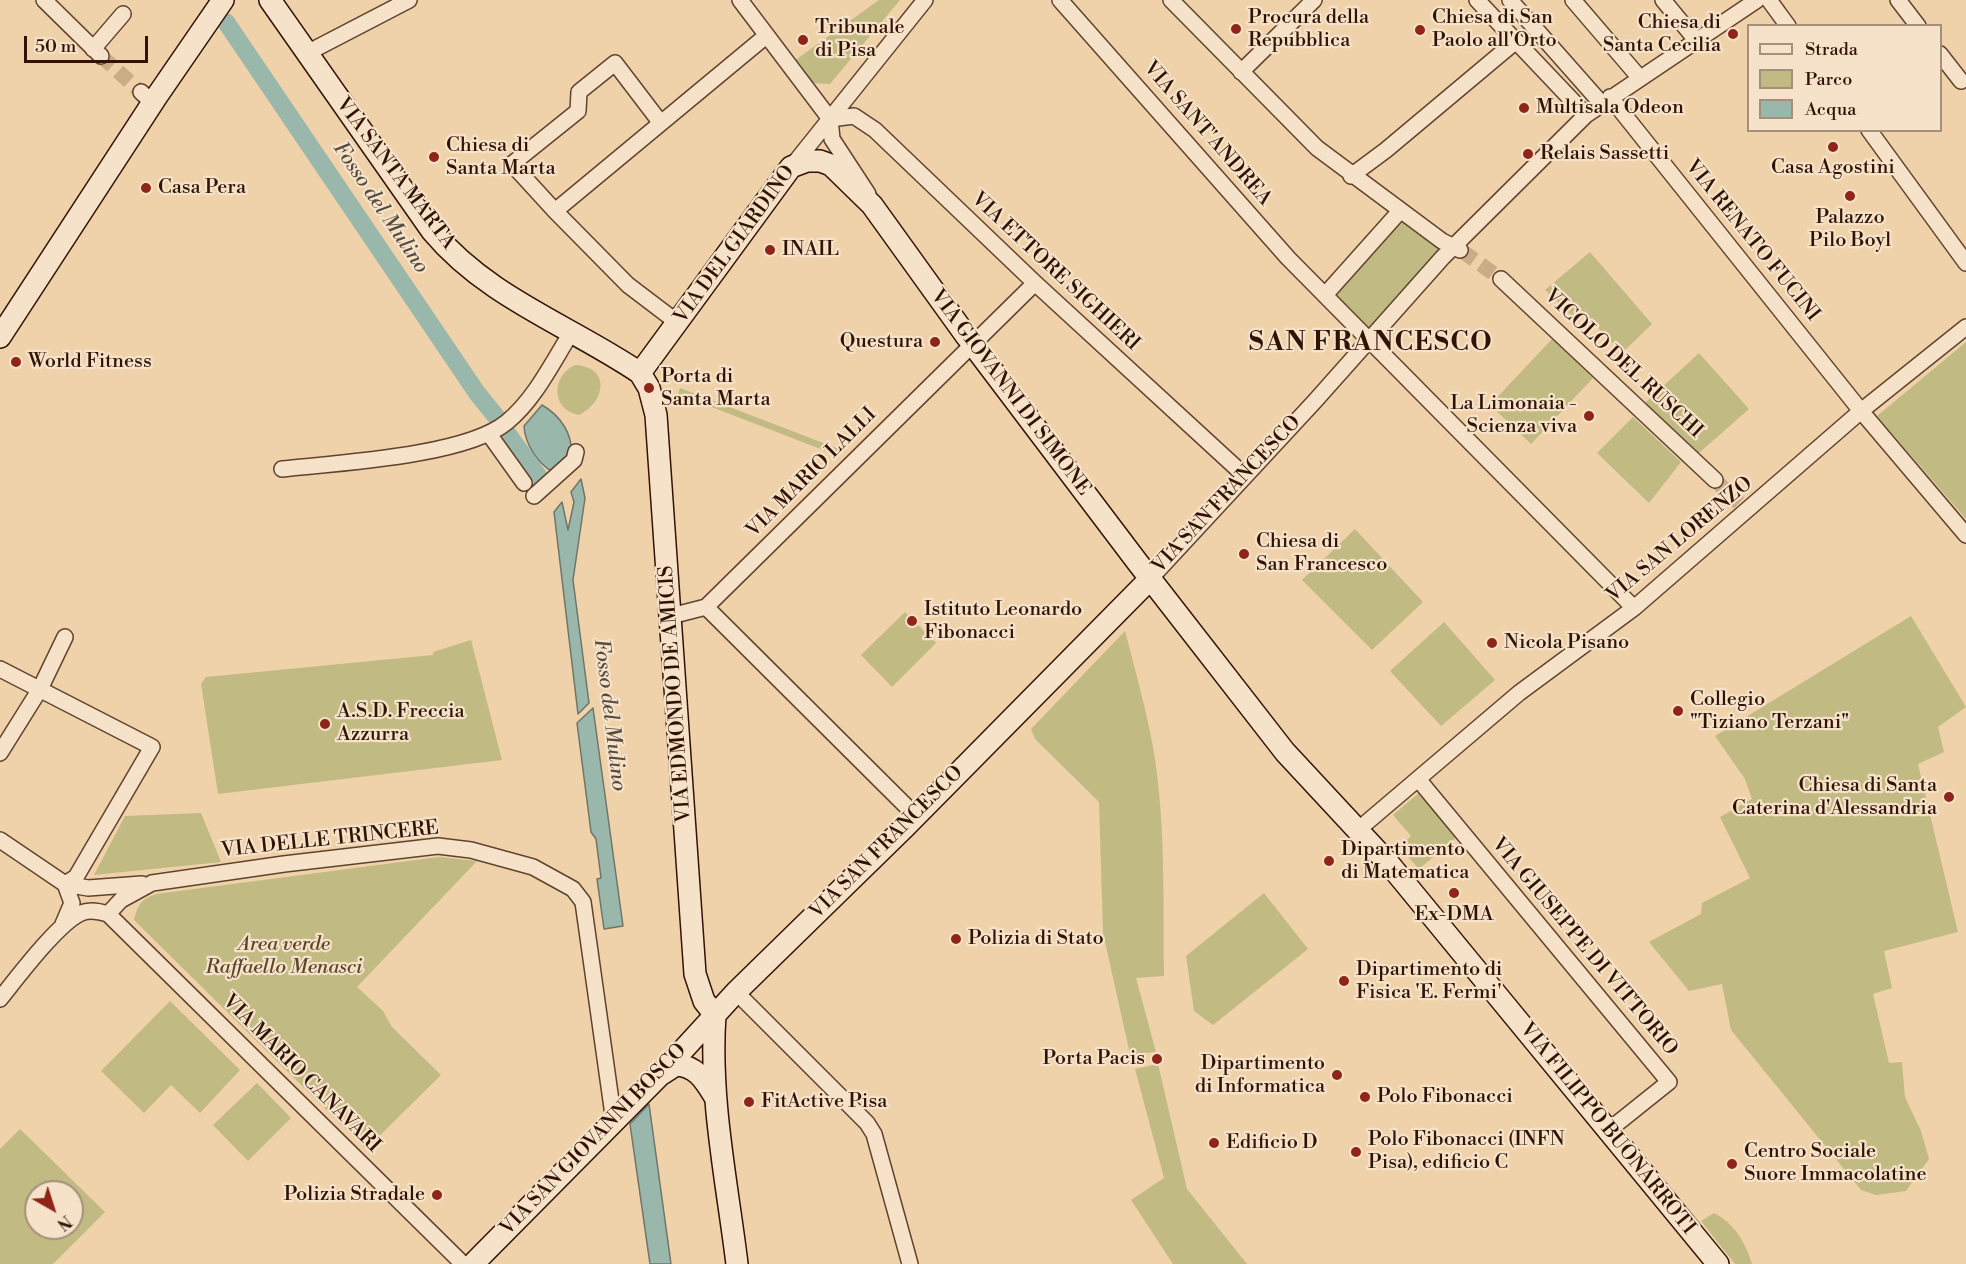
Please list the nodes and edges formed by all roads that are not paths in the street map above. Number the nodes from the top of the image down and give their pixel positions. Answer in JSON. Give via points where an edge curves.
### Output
{"nodes":[{"id":1,"x":44,"y":0,"type":"edge"},
{"id":2,"x":224,"y":0,"type":"edge"},
{"id":3,"x":270,"y":0,"type":"edge"},
{"id":4,"x":409,"y":0,"type":"edge"},
{"id":5,"x":740,"y":0,"type":"edge"},
{"id":6,"x":925,"y":0,"type":"edge"},
{"id":7,"x":1060,"y":0,"type":"edge"},
{"id":8,"x":1171,"y":0,"type":"edge"},
{"id":9,"x":1314,"y":0,"type":"edge"},
{"id":10,"x":1477,"y":0,"type":"edge"},
{"id":11,"x":1509,"y":0,"type":"edge"},
{"id":12,"x":1573,"y":0,"type":"edge"},
{"id":13,"x":1663,"y":0,"type":"edge"},
{"id":14,"x":1757,"y":0,"type":"edge"},
{"id":15,"x":1769,"y":0,"type":"edge"},
{"id":16,"x":1903,"y":2,"type":"edge"},
{"id":17,"x":123,"y":14,"type":"dead end"},
{"id":18,"x":1787,"y":24,"type":"edge"},
{"id":19,"x":1917,"y":24,"type":"edge"},
{"id":20,"x":766,"y":36,"type":"junction"},
{"id":21,"x":1696,"y":40,"type":"junction"},
{"id":22,"x":1516,"y":41,"type":"junction"},
{"id":23,"x":307,"y":53,"type":"junction"},
{"id":24,"x":1942,"y":55,"type":"edge"},
{"id":25,"x":1241,"y":72,"type":"junction"},
{"id":26,"x":1639,"y":78,"type":"junction"},
{"id":27,"x":1961,"y":81,"type":"dead end"},
{"id":28,"x":1606,"y":100,"type":"junction"},
{"id":29,"x":1586,"y":115,"type":"junction"},
{"id":30,"x":830,"y":119,"type":"junction"},
{"id":31,"x":660,"y":122,"type":"junction"},
{"id":32,"x":1870,"y":132,"type":"edge"},
{"id":33,"x":791,"y":167,"type":"junction"},
{"id":34,"x":1351,"y":176,"type":"junction"},
{"id":35,"x":872,"y":205,"type":"junction"},
{"id":36,"x":1400,"y":211,"type":"junction"},
{"id":37,"x":555,"y":212,"type":"junction"},
{"id":38,"x":1457,"y":249,"type":"junction"},
{"id":39,"x":1966,"y":263,"type":"edge"},
{"id":40,"x":1501,"y":279,"type":"tunnel mouth"},
{"id":41,"x":1035,"y":283,"type":"junction"},
{"id":42,"x":1324,"y":295,"type":"junction"},
{"id":43,"x":678,"y":322,"type":"junction"},
{"id":44,"x":1966,"y":327,"type":"edge"},
{"id":45,"x":571,"y":333,"type":"junction"},
{"id":46,"x":0,"y":337,"type":"edge"},
{"id":47,"x":1369,"y":339,"type":"junction"},
{"id":48,"x":973,"y":344,"type":"junction"},
{"id":49,"x":640,"y":373,"type":"junction"},
{"id":50,"x":1862,"y":411,"type":"junction"},
{"id":51,"x":492,"y":432,"type":"junction"},
{"id":52,"x":576,"y":452,"type":"dead end"},
{"id":53,"x":282,"y":469,"type":"dead end"},
{"id":54,"x":1244,"y":475,"type":"junction"},
{"id":55,"x":1715,"y":480,"type":"tunnel mouth"},
{"id":56,"x":524,"y":483,"type":"dead end"},
{"id":57,"x":534,"y":496,"type":"dead end"},
{"id":58,"x":1966,"y":535,"type":"edge"},
{"id":59,"x":1150,"y":579,"type":"junction"},
{"id":60,"x":706,"y":607,"type":"junction"},
{"id":61,"x":1634,"y":608,"type":"junction"},
{"id":62,"x":671,"y":616,"type":"junction"},
{"id":63,"x":65,"y":637,"type":"dead end"},
{"id":64,"x":0,"y":669,"type":"edge"},
{"id":65,"x":40,"y":689,"type":"junction"},
{"id":66,"x":0,"y":753,"type":"edge"},
{"id":67,"x":1418,"y":779,"type":"junction"},
{"id":68,"x":916,"y":816,"type":"junction"},
{"id":69,"x":1359,"y":829,"type":"junction"},
{"id":70,"x":0,"y":840,"type":"edge"},
{"id":71,"x":152,"y":883,"type":"junction"},
{"id":72,"x":65,"y":884,"type":"junction"},
{"id":73,"x":108,"y":914,"type":"junction"},
{"id":74,"x":61,"y":928,"type":"junction"},
{"id":75,"x":736,"y":992,"type":"junction"},
{"id":76,"x":0,"y":999,"type":"edge"},
{"id":77,"x":715,"y":1015,"type":"junction"},
{"id":78,"x":654,"y":1081,"type":"junction"},
{"id":79,"x":716,"y":1098,"type":"junction"},
{"id":80,"x":620,"y":1116,"type":"junction"},
{"id":81,"x":1609,"y":1130,"type":"junction"},
{"id":82,"x":463,"y":1264,"type":"edge"},
{"id":83,"x":473,"y":1264,"type":"edge"},
{"id":84,"x":737,"y":1264,"type":"edge"},
{"id":85,"x":910,"y":1264,"type":"edge"},
{"id":86,"x":1718,"y":1264,"type":"edge"}],
"edges":[{"from":1,"to":17,"type":"street","via":[[97,52]]},
{"from":2,"to":46,"type":"street","via":[[147,97]]},
{"from":3,"to":23,"type":"street","name":"VIA SANTA MARTA"},
{"from":4,"to":23,"type":"street"},
{"from":5,"to":20,"type":"street"},
{"from":6,"to":30,"type":"street","name":"VIA DEL GIARDINO"},
{"from":7,"to":42,"type":"street","name":"VIA SANT'ANDREA"},
{"from":8,"to":25,"type":"street"},
{"from":9,"to":25,"type":"street"},
{"from":10,"to":22,"type":"street"},
{"from":11,"to":28,"type":"street","name":"VIA RENATO FUCINI"},
{"from":12,"to":26,"type":"street"},
{"from":13,"to":21,"type":"street"},
{"from":14,"to":21,"type":"street","name":"VIA SAN FRANCESCO"},
{"from":15,"to":18,"type":"street"},
{"from":16,"to":19,"type":"street"},
{"from":20,"to":30,"type":"street"},
{"from":20,"to":31,"type":"street"},
{"from":21,"to":26,"type":"street","name":"VIA SAN FRANCESCO"},
{"from":22,"to":29,"type":"street"},
{"from":22,"to":34,"type":"street"},
{"from":23,"to":45,"type":"street","name":"VIA SANTA MARTA","via":[[440,240],[481,279]]},
{"from":24,"to":27,"type":"street"},
{"from":25,"to":34,"type":"street","via":[[1317,148]]},
{"from":26,"to":28,"type":"street","name":"VIA SAN FRANCESCO"},
{"from":28,"to":29,"type":"street","name":"VIA SAN FRANCESCO"},
{"from":28,"to":50,"type":"street","name":"VIA RENATO FUCINI"},
{"from":29,"to":38,"type":"street","name":"VIA SAN FRANCESCO"},
{"from":30,"to":33,"type":"street","name":"VIA DEL GIARDINO"},
{"from":30,"to":35,"type":"street","name":"VIA GIOVANNI DI SIMONE","via":[[832,139],[860,179]]},
{"from":30,"to":41,"type":"street","name":"VIA ETTORE SIGHIERI","via":[[854,116],[865,122]]},
{"from":31,"to":37,"type":"street"},
{"from":31,"to":37,"type":"street","via":[[615,63],[579,92],[578,111],[512,164]]},
{"from":32,"to":39,"type":"street"},
{"from":33,"to":35,"type":"street","name":"VIA GIOVANNI DI SIMONE","via":[[807,161],[831,165]]},
{"from":33,"to":43,"type":"street","name":"VIA DEL GIARDINO"},
{"from":34,"to":36,"type":"street"},
{"from":35,"to":48,"type":"street","name":"VIA GIOVANNI DI SIMONE"},
{"from":36,"to":38,"type":"street"},
{"from":36,"to":42,"type":"street"},
{"from":37,"to":43,"type":"street","via":[[628,285]]},
{"from":38,"to":47,"type":"street","name":"VIA SAN FRANCESCO"},
{"from":40,"to":55,"type":"street","name":"VICOLO DEL RUSCHI"},
{"from":41,"to":48,"type":"street","name":"VIA MARIO LALLI"},
{"from":41,"to":54,"type":"street","name":"VIA ETTORE SIGHIERI"},
{"from":42,"to":47,"type":"street","name":"VIA SANT'ANDREA"},
{"from":43,"to":49,"type":"street","name":"VIA DEL GIARDINO"},
{"from":44,"to":50,"type":"street","name":"VIA SAN LORENZO"},
{"from":45,"to":49,"type":"street","name":"VIA SANTA MARTA"},
{"from":45,"to":51,"type":"street","via":[[515,414]]},
{"from":47,"to":54,"type":"street","name":"VIA SAN FRANCESCO"},
{"from":47,"to":61,"type":"street","name":"VIA SANT'ANDREA"},
{"from":48,"to":59,"type":"street","name":"VIA GIOVANNI DI SIMONE"},
{"from":48,"to":60,"type":"street","name":"VIA MARIO LALLI"},
{"from":49,"to":62,"type":"street","name":"VIA EDMONDO DE AMICIS","via":[[656,414]]},
{"from":50,"to":58,"type":"street","name":"VIA RENATO FUCINI"},
{"from":50,"to":61,"type":"street","name":"VIA SAN LORENZO","via":[[1743,507]]},
{"from":51,"to":53,"type":"street","via":[[476,440],[398,455]]},
{"from":51,"to":56,"type":"street"},
{"from":52,"to":57,"type":"street","via":[[574,460]]},
{"from":54,"to":59,"type":"street","name":"VIA SAN FRANCESCO"},
{"from":59,"to":68,"type":"street","name":"VIA SAN FRANCESCO"},
{"from":59,"to":69,"type":"street","name":"VIA FILIPPO BUONARROTI","via":[[1285,752]]},
{"from":60,"to":62,"type":"street"},
{"from":60,"to":68,"type":"street"},
{"from":61,"to":67,"type":"street","name":"VIA SAN LORENZO","via":[[1519,693]]},
{"from":62,"to":77,"type":"street","name":"VIA EDMONDO DE AMICIS","via":[[695,974],[704,1001]]},
{"from":63,"to":65,"type":"street"},
{"from":64,"to":65,"type":"street"},
{"from":65,"to":66,"type":"street"},
{"from":65,"to":72,"type":"street","via":[[152,747],[76,877]]},
{"from":67,"to":69,"type":"street","name":"VIA SAN LORENZO"},
{"from":67,"to":81,"type":"street","name":"VIA GIUSEPPE DI VITTORIO","via":[[1669,1082]]},
{"from":68,"to":75,"type":"street","name":"VIA SAN FRANCESCO"},
{"from":69,"to":81,"type":"street","name":"VIA FILIPPO BUONARROTI"},
{"from":70,"to":72,"type":"street"},
{"from":71,"to":72,"type":"street","via":[[88,888]]},
{"from":71,"to":73,"type":"street","name":"VIA DELLE TRINCERE","via":[[129,894]]},
{"from":71,"to":80,"type":"street","name":"VIA DELLE TRINCERE","via":[[438,846],[471,850],[532,867],[579,895],[584,908]]},
{"from":72,"to":74,"type":"street","via":[[72,903]]},
{"from":73,"to":74,"type":"street","via":[[83,912]]},
{"from":73,"to":82,"type":"street","name":"VIA MARIO CANAVARI"},
{"from":74,"to":76,"type":"street"},
{"from":75,"to":77,"type":"street","name":"VIA SAN FRANCESCO"},
{"from":75,"to":85,"type":"street","via":[[867,1123],[874,1134]]},
{"from":77,"to":78,"type":"street","name":"VIA SAN GIOVANNI BOSCO"},
{"from":77,"to":79,"type":"street"},
{"from":78,"to":79,"type":"street","via":[[676,1065],[691,1068]]},
{"from":78,"to":80,"type":"street","name":"VIA SAN GIOVANNI BOSCO"},
{"from":79,"to":84,"type":"street"},
{"from":80,"to":83,"type":"street","name":"VIA SAN GIOVANNI BOSCO"},
{"from":81,"to":86,"type":"street","name":"VIA FILIPPO BUONARROTI"}]}
